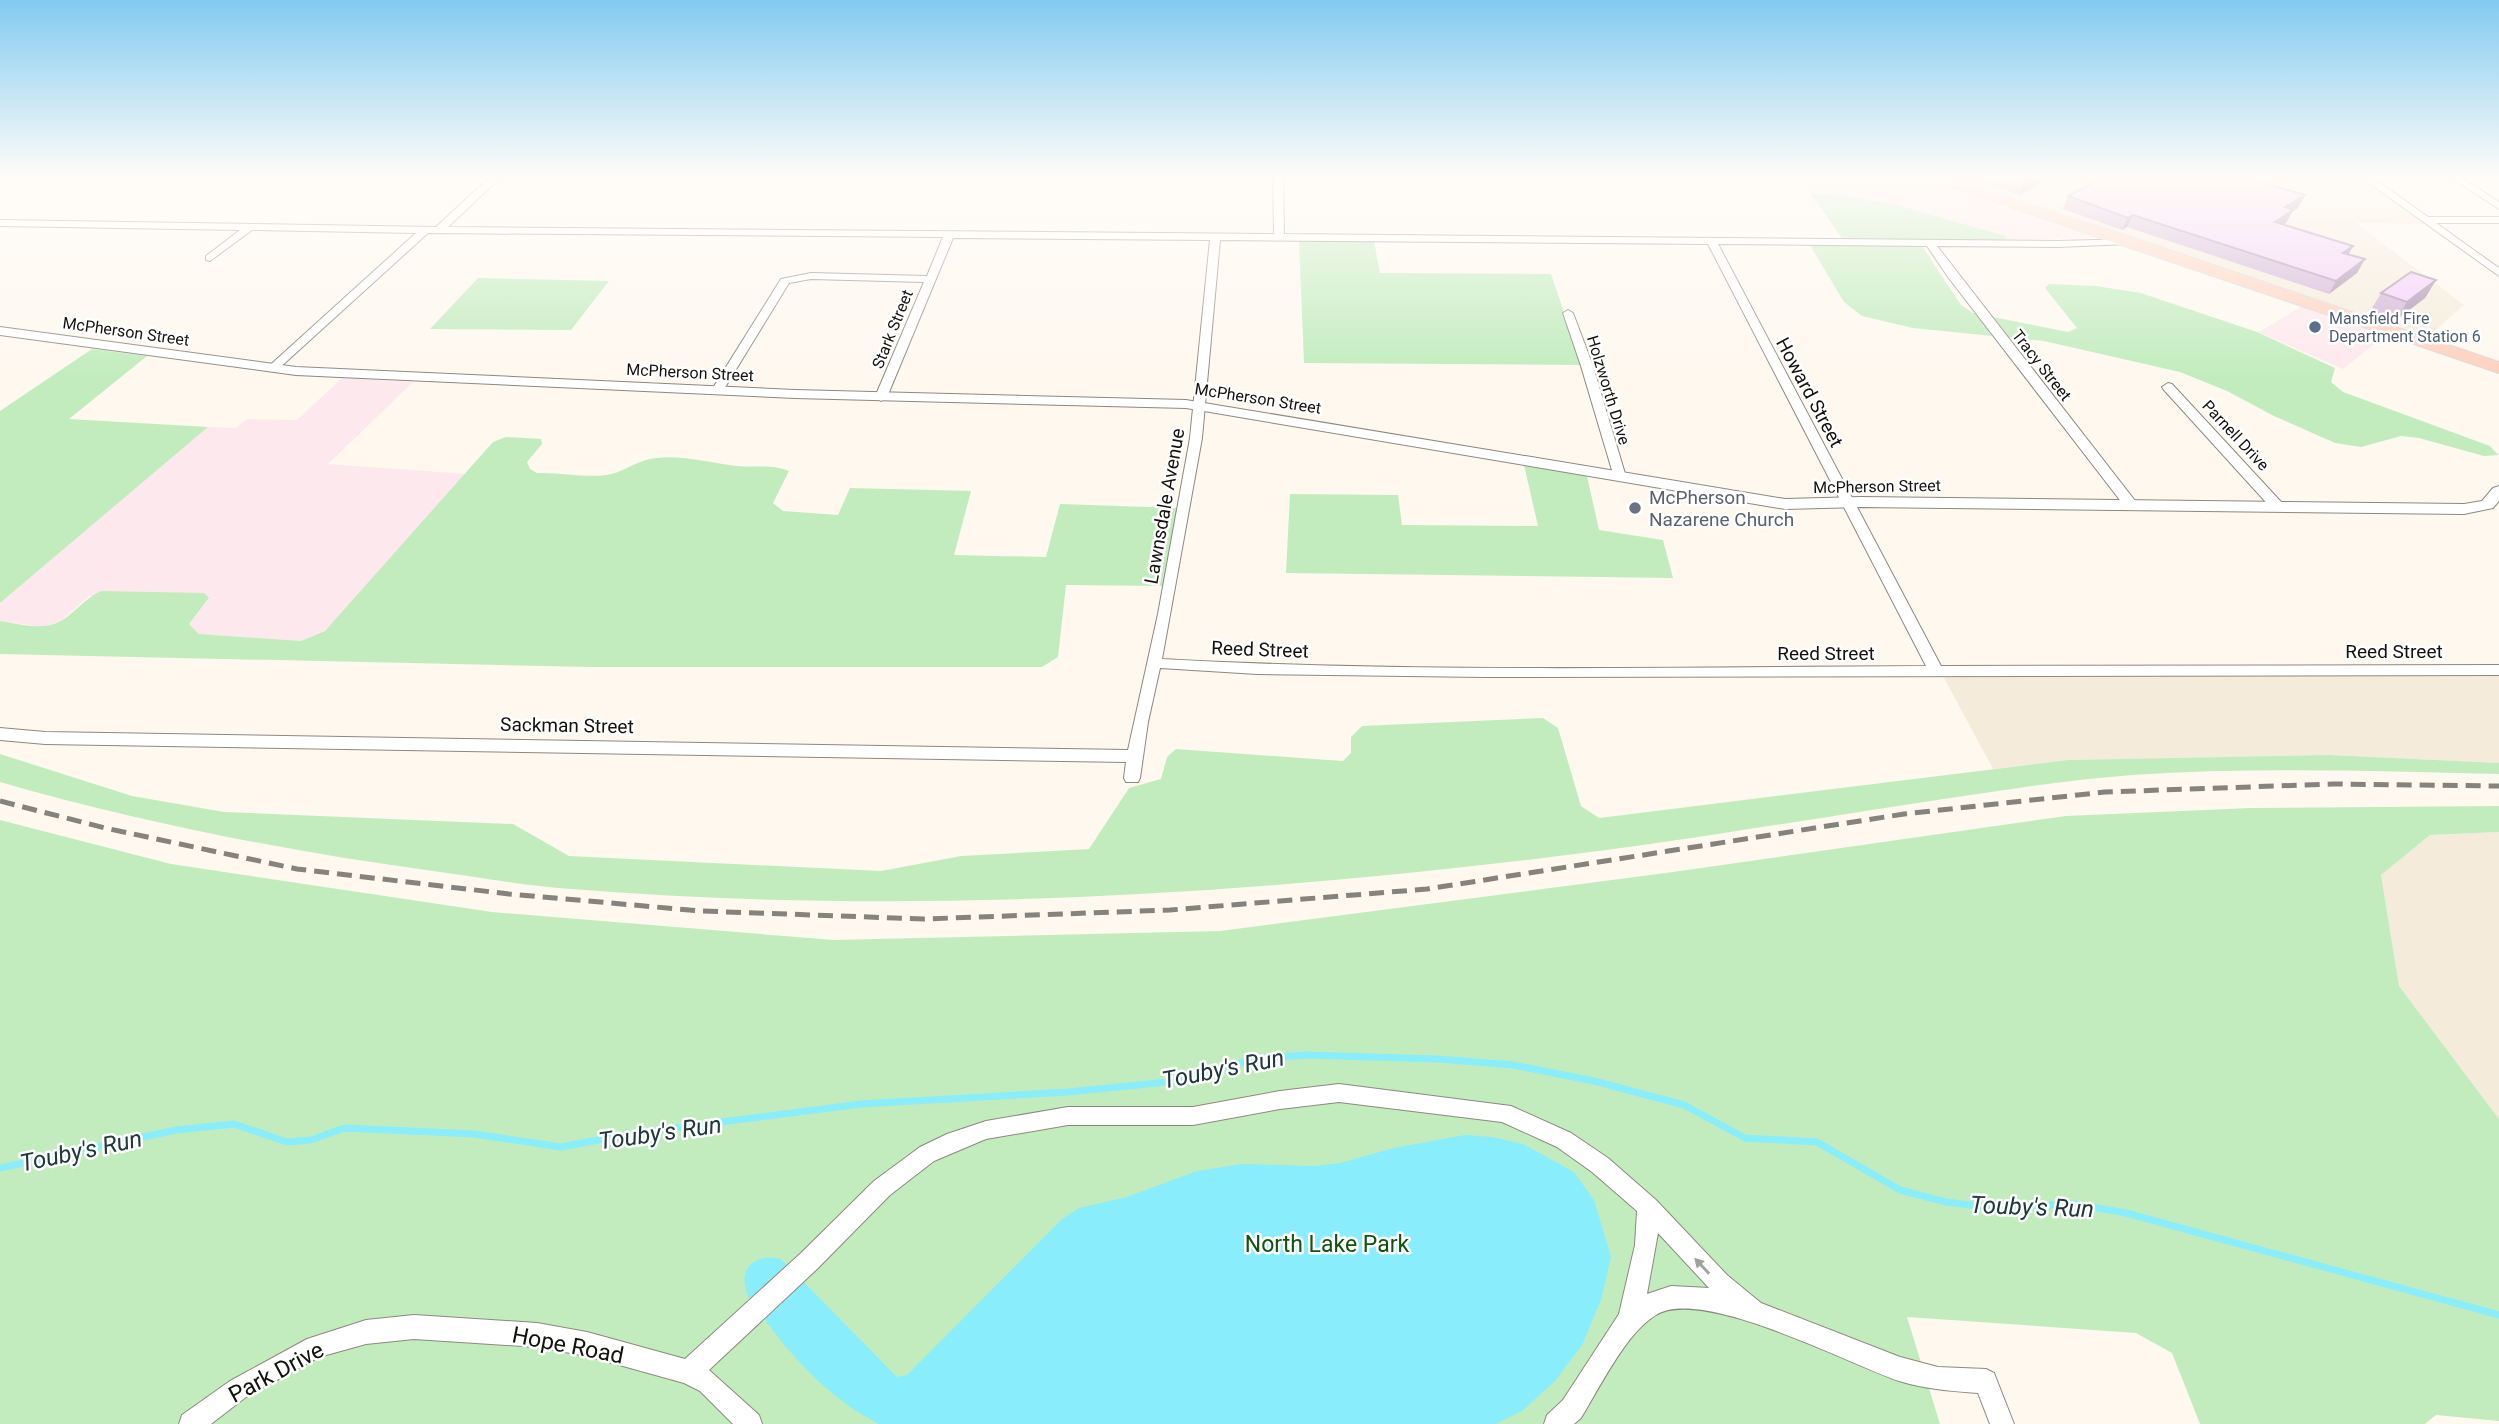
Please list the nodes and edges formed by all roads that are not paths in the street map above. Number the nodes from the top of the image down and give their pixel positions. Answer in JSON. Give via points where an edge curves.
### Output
{"nodes":[{"id":1,"x":231,"y":241,"type":"edge"},
{"id":2,"x":412,"y":241,"type":"edge"},
{"id":3,"x":946,"y":241,"type":"edge"},
{"id":4,"x":1215,"y":241,"type":"edge"},
{"id":5,"x":1711,"y":241,"type":"edge"},
{"id":6,"x":1761,"y":241,"type":"edge"},
{"id":7,"x":2121,"y":241,"type":"edge"},
{"id":8,"x":2129,"y":241,"type":"edge"},
{"id":9,"x":2454,"y":241,"type":"edge"},
{"id":10,"x":1930,"y":243,"type":"junction"},
{"id":11,"x":210,"y":258,"type":"dead end"},
{"id":12,"x":2499,"y":274,"type":"edge"},
{"id":13,"x":929,"y":279,"type":"junction"},
{"id":14,"x":1568,"y":313,"type":"dead end"},
{"id":15,"x":0,"y":331,"type":"edge"},
{"id":16,"x":2499,"y":368,"type":"edge"},
{"id":17,"x":272,"y":369,"type":"junction"},
{"id":18,"x":2168,"y":387,"type":"dead end"},
{"id":19,"x":717,"y":391,"type":"junction"},
{"id":20,"x":881,"y":397,"type":"junction"},
{"id":21,"x":1200,"y":406,"type":"junction"},
{"id":22,"x":1620,"y":477,"type":"junction"},
{"id":23,"x":2499,"y":491,"type":"edge"},
{"id":24,"x":1847,"y":503,"type":"junction"},
{"id":25,"x":2131,"y":505,"type":"junction"},
{"id":26,"x":2278,"y":507,"type":"junction"},
{"id":27,"x":1154,"y":663,"type":"junction"},
{"id":28,"x":2499,"y":670,"type":"edge"},
{"id":29,"x":1937,"y":672,"type":"junction"},
{"id":30,"x":0,"y":734,"type":"edge"},
{"id":31,"x":1134,"y":756,"type":"junction"},
{"id":32,"x":1132,"y":778,"type":"dead end"},
{"id":33,"x":1648,"y":1207,"type":"junction"},
{"id":34,"x":1753,"y":1311,"type":"junction"},
{"id":35,"x":1630,"y":1319,"type":"junction"},
{"id":36,"x":366,"y":1332,"type":"joint"},
{"id":37,"x":689,"y":1372,"type":"junction"},
{"id":38,"x":1567,"y":1419,"type":"edge"},
{"id":39,"x":191,"y":1424,"type":"edge"},
{"id":40,"x":750,"y":1424,"type":"edge"},
{"id":41,"x":2001,"y":1424,"type":"edge"}],
"edges":[{"from":1,"to":11,"type":"street"},
{"from":2,"to":17,"type":"street"},
{"from":3,"to":13,"type":"street","name":"Stark Street"},
{"from":4,"to":21,"type":"street","name":"Lawnsdale Avenue"},
{"from":5,"to":24,"type":"street","name":"Howard Street"},
{"from":6,"to":10,"type":"street"},
{"from":7,"to":10,"type":"street"},
{"from":8,"to":16,"type":"main road"},
{"from":9,"to":12,"type":"street"},
{"from":10,"to":25,"type":"street","name":"Tracy Street"},
{"from":13,"to":19,"type":"street","via":[[811,276],[785,281]]},
{"from":13,"to":20,"type":"street","name":"Stark Street"},
{"from":14,"to":22,"type":"street","name":"Holzworth Drive"},
{"from":15,"to":17,"type":"street","name":"McPherson Street"},
{"from":17,"to":19,"type":"street","name":"McPherson Street"},
{"from":18,"to":26,"type":"street","name":"Parnell Drive"},
{"from":19,"to":20,"type":"street","name":"McPherson Street"},
{"from":20,"to":21,"type":"street","name":"McPherson Street"},
{"from":21,"to":22,"type":"street","name":"McPherson Street"},
{"from":21,"to":27,"type":"street","name":"Lawnsdale Avenue"},
{"from":22,"to":24,"type":"street","name":"McPherson Street","via":[[1785,504]]},
{"from":23,"to":26,"type":"street","name":"McPherson Street","via":[[2494,500],[2477,508]]},
{"from":24,"to":25,"type":"street","name":"McPherson Street"},
{"from":24,"to":29,"type":"street","name":"Howard Street"},
{"from":25,"to":26,"type":"street","name":"McPherson Street"},
{"from":27,"to":29,"type":"street","name":"Reed Street","via":[[1452,672]]},
{"from":27,"to":31,"type":"street","name":"Lawnsdale Avenue"},
{"from":28,"to":29,"type":"street","name":"Reed Street"},
{"from":30,"to":31,"type":"street","name":"Sackman Street"},
{"from":31,"to":32,"type":"street","name":"Lawnsdale Avenue"},
{"from":34,"to":33,"type":"street","one_way":true},
{"from":33,"to":35,"type":"street","via":[[1644,1255]]},
{"from":33,"to":37,"type":"street","via":[[1583,1152],[1504,1113],[1339,1094],[1193,1116],[1068,1116],[986,1130],[910,1165]]},
{"from":34,"to":35,"type":"street","via":[[1712,1300],[1671,1297]]},
{"from":34,"to":41,"type":"street","via":[[1900,1369],[1938,1379],[1986,1381]]},
{"from":35,"to":38,"type":"street"},
{"from":36,"to":37,"type":"street","name":"Hope Road","via":[[414,1326],[537,1335]]},
{"from":36,"to":39,"type":"street","name":"Park Drive","via":[[315,1347],[238,1389]]},
{"from":37,"to":40,"type":"street","name":"Hope Road","via":[[708,1383]]}]}
